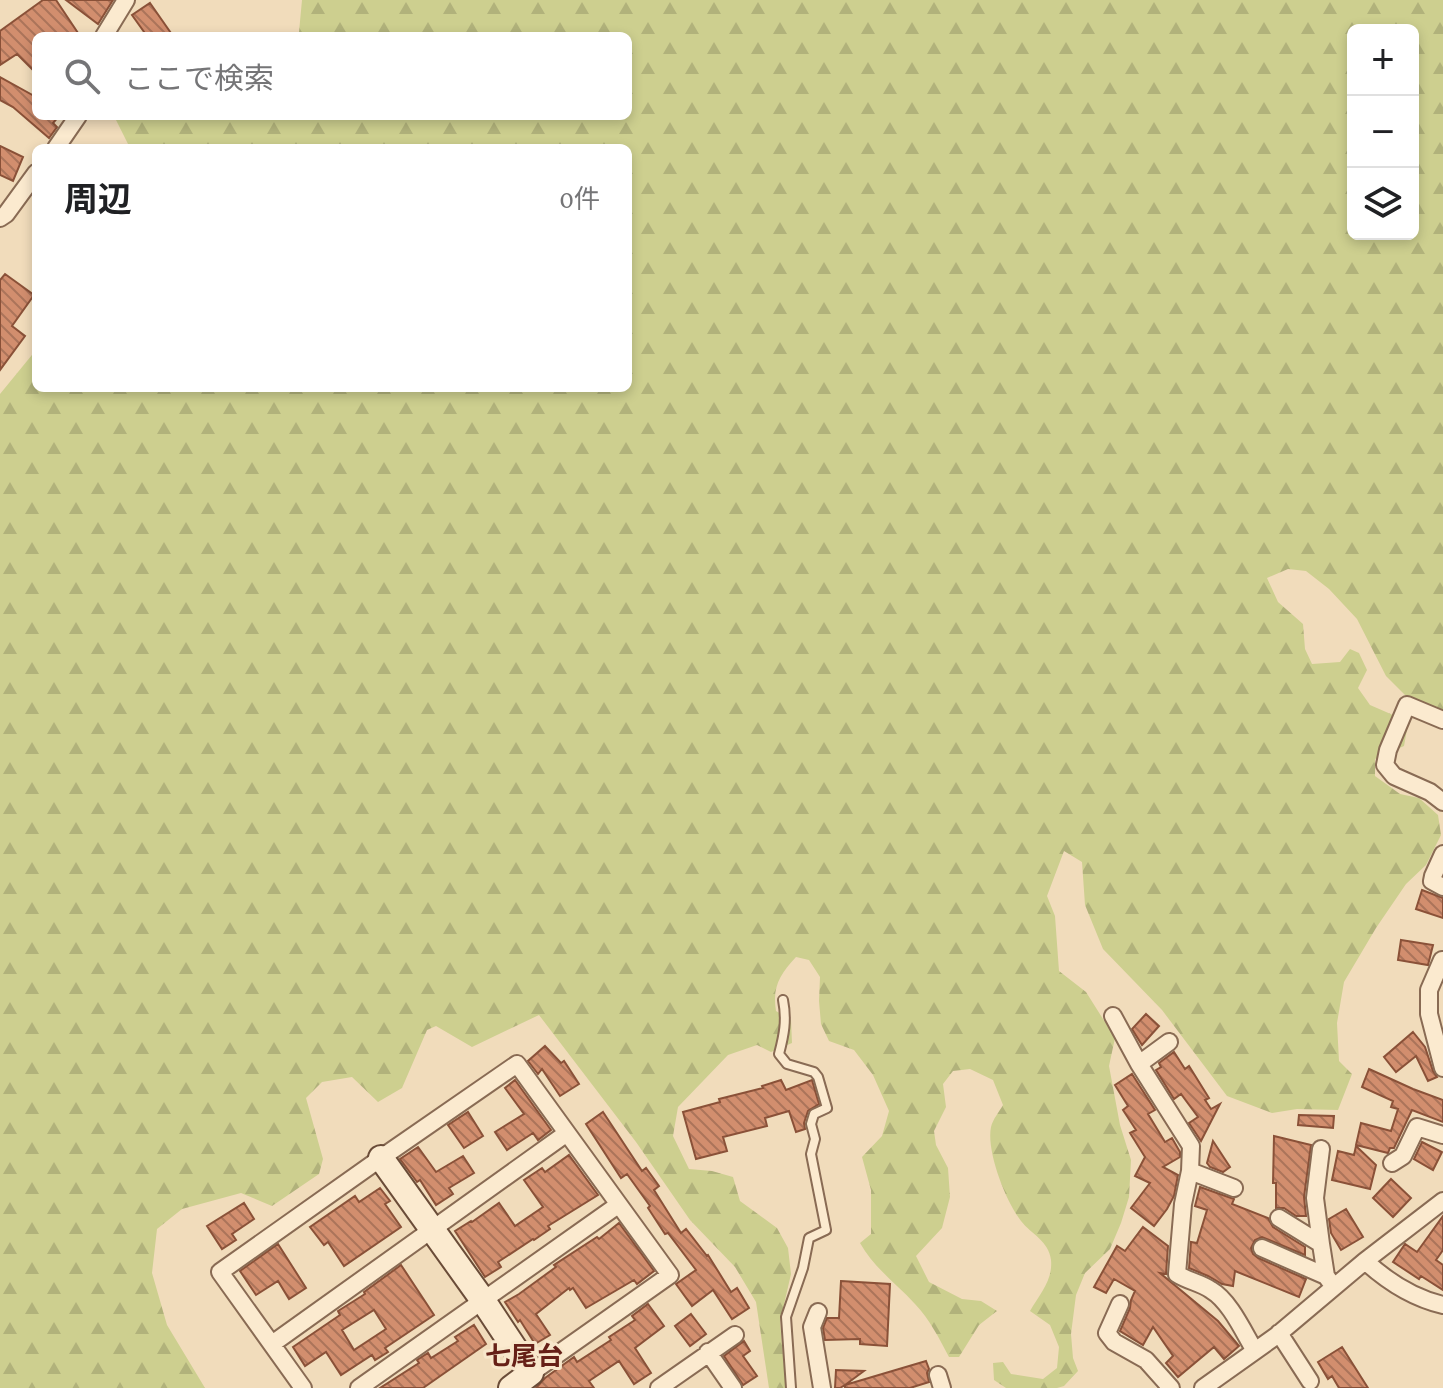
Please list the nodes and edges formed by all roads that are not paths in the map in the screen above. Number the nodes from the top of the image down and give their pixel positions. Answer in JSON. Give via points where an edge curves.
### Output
{"nodes":[{"id":1,"x":126,"y":0,"type":"edge"},
{"id":2,"x":106,"y":32,"type":"edge"},
{"id":3,"x":75,"y":120,"type":"edge"},
{"id":4,"x":59,"y":144,"type":"edge"},
{"id":5,"x":32,"y":177,"type":"edge"},
{"id":6,"x":0,"y":218,"type":"edge"},
{"id":7,"x":1443,"y":720,"type":"edge"},
{"id":8,"x":1443,"y":802,"type":"edge"},
{"id":9,"x":1443,"y":854,"type":"edge"},
{"id":10,"x":1443,"y":887,"type":"edge"},
{"id":11,"x":1442,"y":960,"type":"edge"},
{"id":12,"x":783,"y":1000,"type":"dead end"},
{"id":13,"x":1113,"y":1016,"type":"dead end"},
{"id":14,"x":1169,"y":1042,"type":"dead end"},
{"id":15,"x":1139,"y":1064,"type":"junction"},
{"id":16,"x":1443,"y":1068,"type":"edge"},
{"id":17,"x":567,"y":1133,"type":"junction"},
{"id":18,"x":1443,"y":1135,"type":"edge"},
{"id":19,"x":1321,"y":1149,"type":"dead end"},
{"id":20,"x":381,"y":1158,"type":"junction"},
{"id":21,"x":1392,"y":1163,"type":"dead end"},
{"id":22,"x":1190,"y":1171,"type":"junction"},
{"id":23,"x":1234,"y":1188,"type":"dead end"},
{"id":24,"x":1443,"y":1201,"type":"edge"},
{"id":25,"x":618,"y":1205,"type":"junction"},
{"id":26,"x":1279,"y":1218,"type":"dead end"},
{"id":27,"x":432,"y":1229,"type":"junction"},
{"id":28,"x":1321,"y":1244,"type":"junction"},
{"id":29,"x":1262,"y":1248,"type":"dead end"},
{"id":30,"x":1365,"y":1261,"type":"junction"},
{"id":31,"x":1330,"y":1282,"type":"junction"},
{"id":32,"x":482,"y":1299,"type":"junction"},
{"id":33,"x":1120,"y":1304,"type":"dead end"},
{"id":34,"x":1443,"y":1305,"type":"edge"},
{"id":35,"x":818,"y":1312,"type":"dead end"},
{"id":36,"x":1279,"y":1333,"type":"junction"},
{"id":37,"x":735,"y":1335,"type":"dead end"},
{"id":38,"x":272,"y":1344,"type":"junction"},
{"id":39,"x":1255,"y":1351,"type":"junction"},
{"id":40,"x":708,"y":1352,"type":"junction"},
{"id":41,"x":531,"y":1373,"type":"junction"},
{"id":42,"x":1310,"y":1381,"type":"dead end"},
{"id":43,"x":303,"y":1388,"type":"edge"},
{"id":44,"x":359,"y":1388,"type":"edge"},
{"id":45,"x":511,"y":1388,"type":"edge"},
{"id":46,"x":659,"y":1388,"type":"edge"},
{"id":47,"x":733,"y":1388,"type":"edge"},
{"id":48,"x":791,"y":1388,"type":"edge"},
{"id":49,"x":822,"y":1388,"type":"edge"},
{"id":50,"x":1171,"y":1388,"type":"edge"},
{"id":51,"x":1203,"y":1388,"type":"edge"}],
"edges":[{"from":1,"to":2,"type":"street"},
{"from":3,"to":4,"type":"street"},
{"from":5,"to":6,"type":"street"},
{"from":7,"to":8,"type":"street","via":[[1407,705],[1385,765],[1394,776]]},
{"from":9,"to":10,"type":"street","via":[[1432,881]]},
{"from":11,"to":16,"type":"street","via":[[1429,990],[1429,1014]]},
{"from":12,"to":48,"type":"lane","via":[[786,1027],[779,1054],[787,1064],[814,1072],[827,1108],[814,1114],[811,1124],[811,1154],[826,1230],[809,1238],[786,1317]]},
{"from":13,"to":15,"type":"street"},
{"from":14,"to":15,"type":"street"},
{"from":15,"to":22,"type":"street","via":[[1191,1146]]},
{"from":17,"to":20,"type":"street","via":[[517,1064]]},
{"from":17,"to":25,"type":"street"},
{"from":17,"to":27,"type":"street"},
{"from":18,"to":21,"type":"street","via":[[1417,1127],[1403,1156]]},
{"from":19,"to":28,"type":"street","via":[[1315,1198]]},
{"from":20,"to":27,"type":"street"},
{"from":20,"to":38,"type":"street","via":[[220,1272]]},
{"from":22,"to":23,"type":"street"},
{"from":22,"to":39,"type":"street","via":[[1177,1274],[1225,1303]]},
{"from":24,"to":30,"type":"street"},
{"from":25,"to":32,"type":"street"},
{"from":25,"to":41,"type":"street","via":[[670,1275]]},
{"from":26,"to":28,"type":"street"},
{"from":27,"to":32,"type":"street"},
{"from":27,"to":38,"type":"street"},
{"from":28,"to":31,"type":"street"},
{"from":29,"to":31,"type":"street"},
{"from":30,"to":31,"type":"street"},
{"from":30,"to":34,"type":"street","via":[[1422,1300]]},
{"from":31,"to":36,"type":"street"},
{"from":32,"to":41,"type":"street"},
{"from":32,"to":44,"type":"street"},
{"from":33,"to":50,"type":"street","via":[[1107,1333],[1146,1360]]},
{"from":35,"to":49,"type":"street","via":[[812,1327]]},
{"from":36,"to":39,"type":"street"},
{"from":36,"to":42,"type":"street"},
{"from":37,"to":40,"type":"street"},
{"from":38,"to":43,"type":"street"},
{"from":39,"to":51,"type":"street"},
{"from":40,"to":46,"type":"street"},
{"from":40,"to":47,"type":"street"},
{"from":41,"to":45,"type":"street"}]}
